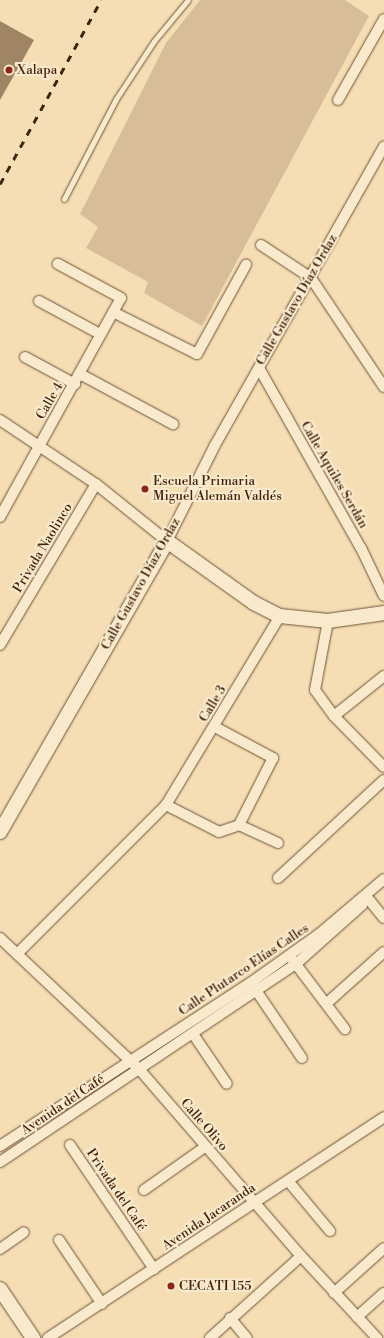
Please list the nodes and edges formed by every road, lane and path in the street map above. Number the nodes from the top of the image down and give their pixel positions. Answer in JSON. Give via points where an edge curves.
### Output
{"nodes":[{"id":1,"x":188,"y":0,"type":"edge"},
{"id":2,"x":383,"y":23,"type":"edge"},
{"id":3,"x":338,"y":100,"type":"dead end"},
{"id":4,"x":384,"y":146,"type":"edge"},
{"id":5,"x":64,"y":199,"type":"dead end"},
{"id":6,"x":261,"y":245,"type":"dead end"},
{"id":7,"x":58,"y":264,"type":"dead end"},
{"id":8,"x":246,"y":265,"type":"dead end"},
{"id":9,"x":311,"y":278,"type":"junction"},
{"id":10,"x":40,"y":300,"type":"dead end"},
{"id":11,"x":113,"y":312,"type":"junction"},
{"id":12,"x":100,"y":334,"type":"junction"},
{"id":13,"x":25,"y":357,"type":"dead end"},
{"id":14,"x":259,"y":368,"type":"junction"},
{"id":15,"x":80,"y":374,"type":"junction"},
{"id":16,"x":75,"y":384,"type":"junction"},
{"id":17,"x":384,"y":387,"type":"edge"},
{"id":18,"x":0,"y":420,"type":"edge"},
{"id":19,"x":173,"y":424,"type":"dead end"},
{"id":20,"x":39,"y":445,"type":"junction"},
{"id":21,"x":96,"y":484,"type":"junction"},
{"id":22,"x":0,"y":517,"type":"edge"},
{"id":23,"x":167,"y":541,"type":"junction"},
{"id":24,"x":384,"y":596,"type":"edge"},
{"id":25,"x":384,"y":613,"type":"edge"},
{"id":26,"x":280,"y":616,"type":"junction"},
{"id":27,"x":328,"y":621,"type":"junction"},
{"id":28,"x":0,"y":645,"type":"edge"},
{"id":29,"x":384,"y":676,"type":"edge"},
{"id":30,"x":334,"y":716,"type":"junction"},
{"id":31,"x":215,"y":727,"type":"junction"},
{"id":32,"x":384,"y":767,"type":"edge"},
{"id":33,"x":384,"y":780,"type":"edge"},
{"id":34,"x":166,"y":805,"type":"junction"},
{"id":35,"x":239,"y":825,"type":"junction"},
{"id":36,"x":0,"y":832,"type":"edge"},
{"id":37,"x":278,"y":843,"type":"dead end"},
{"id":38,"x":278,"y":878,"type":"dead end"},
{"id":39,"x":384,"y":879,"type":"edge"},
{"id":40,"x":366,"y":896,"type":"junction"},
{"id":41,"x":384,"y":918,"type":"edge"},
{"id":42,"x":0,"y":938,"type":"edge"},
{"id":43,"x":384,"y":952,"type":"edge"},
{"id":44,"x":17,"y":954,"type":"junction"},
{"id":45,"x":292,"y":960,"type":"junction"},
{"id":46,"x":250,"y":983,"type":"junction"},
{"id":47,"x":256,"y":992,"type":"junction"},
{"id":48,"x":327,"y":1003,"type":"junction"},
{"id":49,"x":345,"y":1029,"type":"dead end"},
{"id":50,"x":193,"y":1034,"type":"junction"},
{"id":51,"x":302,"y":1058,"type":"dead end"},
{"id":52,"x":132,"y":1061,"type":"junction"},
{"id":53,"x":139,"y":1069,"type":"junction"},
{"id":54,"x":227,"y":1084,"type":"dead end"},
{"id":55,"x":51,"y":1114,"type":"junction"},
{"id":56,"x":384,"y":1117,"type":"edge"},
{"id":57,"x":59,"y":1124,"type":"junction"},
{"id":58,"x":70,"y":1145,"type":"dead end"},
{"id":59,"x":0,"y":1146,"type":"edge"},
{"id":60,"x":205,"y":1147,"type":"junction"},
{"id":61,"x":0,"y":1162,"type":"edge"},
{"id":62,"x":289,"y":1182,"type":"junction"},
{"id":63,"x":144,"y":1190,"type":"dead end"},
{"id":64,"x":253,"y":1200,"type":"junction"},
{"id":65,"x":330,"y":1231,"type":"dead end"},
{"id":66,"x":24,"y":1232,"type":"dead end"},
{"id":67,"x":59,"y":1240,"type":"dead end"},
{"id":68,"x":384,"y":1248,"type":"edge"},
{"id":69,"x":0,"y":1249,"type":"edge"},
{"id":70,"x":301,"y":1256,"type":"junction"},
{"id":71,"x":154,"y":1269,"type":"junction"},
{"id":72,"x":0,"y":1289,"type":"edge"},
{"id":73,"x":334,"y":1293,"type":"junction"},
{"id":74,"x":384,"y":1293,"type":"edge"},
{"id":75,"x":102,"y":1304,"type":"junction"},
{"id":76,"x":357,"y":1317,"type":"junction"},
{"id":77,"x":230,"y":1318,"type":"junction"},
{"id":78,"x":384,"y":1335,"type":"edge"},
{"id":79,"x":33,"y":1338,"type":"edge"},
{"id":80,"x":48,"y":1338,"type":"edge"},
{"id":81,"x":210,"y":1338,"type":"edge"},
{"id":82,"x":247,"y":1338,"type":"edge"},
{"id":83,"x":377,"y":1338,"type":"edge"},
{"id":84,"x":381,"y":1338,"type":"edge"}],
"edges":[{"from":1,"to":5,"type":"lane","via":[[154,41],[116,100]]},
{"from":2,"to":3,"type":"street"},
{"from":4,"to":9,"type":"street","name":"Calle Gustavo Díaz Ordaz"},
{"from":6,"to":9,"type":"street"},
{"from":7,"to":11,"type":"street","name":"Calle 4","via":[[121,298]]},
{"from":8,"to":11,"type":"street","via":[[197,354]]},
{"from":9,"to":14,"type":"street","name":"Calle Gustavo Díaz Ordaz"},
{"from":9,"to":17,"type":"street"},
{"from":10,"to":12,"type":"street"},
{"from":11,"to":12,"type":"street","name":"Calle 4"},
{"from":12,"to":15,"type":"street","name":"Calle 4"},
{"from":13,"to":16,"type":"street"},
{"from":14,"to":23,"type":"street","name":"Calle Gustavo Díaz Ordaz"},
{"from":14,"to":24,"type":"street","name":"Calle Aquiles Serdán","via":[[361,548]]},
{"from":15,"to":16,"type":"street","name":"Calle 4"},
{"from":15,"to":19,"type":"street"},
{"from":16,"to":20,"type":"street","name":"Calle 4"},
{"from":18,"to":20,"type":"street"},
{"from":20,"to":21,"type":"street"},
{"from":20,"to":22,"type":"street","name":"Calle 4"},
{"from":21,"to":23,"type":"street"},
{"from":21,"to":28,"type":"street","name":"Privada Naolinco"},
{"from":23,"to":26,"type":"main road","via":[[254,603]]},
{"from":23,"to":36,"type":"main road","name":"Calle Gustavo Díaz Ordaz"},
{"from":25,"to":27,"type":"main road"},
{"from":26,"to":27,"type":"main road"},
{"from":26,"to":31,"type":"street","name":"Calle 3"},
{"from":27,"to":30,"type":"street","via":[[315,685],[317,695]]},
{"from":29,"to":30,"type":"street"},
{"from":30,"to":32,"type":"street"},
{"from":31,"to":34,"type":"street","name":"Calle 3"},
{"from":31,"to":35,"type":"street","via":[[273,758]]},
{"from":33,"to":38,"type":"street"},
{"from":34,"to":35,"type":"street","via":[[219,832]]},
{"from":34,"to":44,"type":"street","name":"Calle 3"},
{"from":35,"to":37,"type":"street"},
{"from":39,"to":40,"type":"street","name":"Calle Plutarco Elías Calles"},
{"from":40,"to":41,"type":"street"},
{"from":40,"to":45,"type":"street","name":"Calle Plutarco Elías Calles"},
{"from":42,"to":44,"type":"street","name":"Calle Olivo"},
{"from":43,"to":48,"type":"street"},
{"from":44,"to":52,"type":"street","name":"Calle Olivo"},
{"from":45,"to":46,"type":"street","name":"Calle Plutarco Elías Calles"},
{"from":45,"to":47,"type":"street","name":"Calle Plutarco Elías Calles"},
{"from":45,"to":48,"type":"street"},
{"from":46,"to":47,"type":"street"},
{"from":46,"to":52,"type":"street","name":"Calle Plutarco Elías Calles"},
{"from":47,"to":50,"type":"street","name":"Calle Plutarco Elías Calles"},
{"from":47,"to":51,"type":"street"},
{"from":48,"to":49,"type":"street"},
{"from":50,"to":53,"type":"street","name":"Calle Plutarco Elías Calles"},
{"from":50,"to":54,"type":"street"},
{"from":52,"to":53,"type":"street","name":"Calle Olivo"},
{"from":52,"to":55,"type":"street","name":"Avenida del Café"},
{"from":53,"to":57,"type":"street","name":"Avenida del Café"},
{"from":53,"to":60,"type":"street","name":"Calle Olivo"},
{"from":55,"to":57,"type":"street"},
{"from":55,"to":59,"type":"street","name":"Avenida del Café"},
{"from":56,"to":62,"type":"street","name":"Avenida Jacaranda"},
{"from":57,"to":61,"type":"street","name":"Avenida del Café"},
{"from":58,"to":71,"type":"street","name":"Privada del Café"},
{"from":60,"to":63,"type":"street"},
{"from":60,"to":64,"type":"street","name":"Calle Olivo"},
{"from":62,"to":64,"type":"street","name":"Avenida Jacaranda"},
{"from":62,"to":65,"type":"street"},
{"from":64,"to":70,"type":"street","name":"Calle Olivo"},
{"from":64,"to":71,"type":"street","name":"Avenida Jacaranda"},
{"from":66,"to":69,"type":"street"},
{"from":67,"to":75,"type":"street"},
{"from":68,"to":73,"type":"street"},
{"from":70,"to":73,"type":"street","name":"Calle Olivo"},
{"from":70,"to":77,"type":"street"},
{"from":71,"to":75,"type":"street","name":"Avenida Jacaranda"},
{"from":72,"to":79,"type":"main road"},
{"from":73,"to":76,"type":"street","name":"Calle Olivo"},
{"from":74,"to":76,"type":"street"},
{"from":75,"to":80,"type":"street","name":"Avenida Jacaranda"},
{"from":76,"to":83,"type":"street","name":"Calle Olivo"},
{"from":77,"to":81,"type":"street"},
{"from":77,"to":82,"type":"street"},
{"from":78,"to":84,"type":"street"}]}
